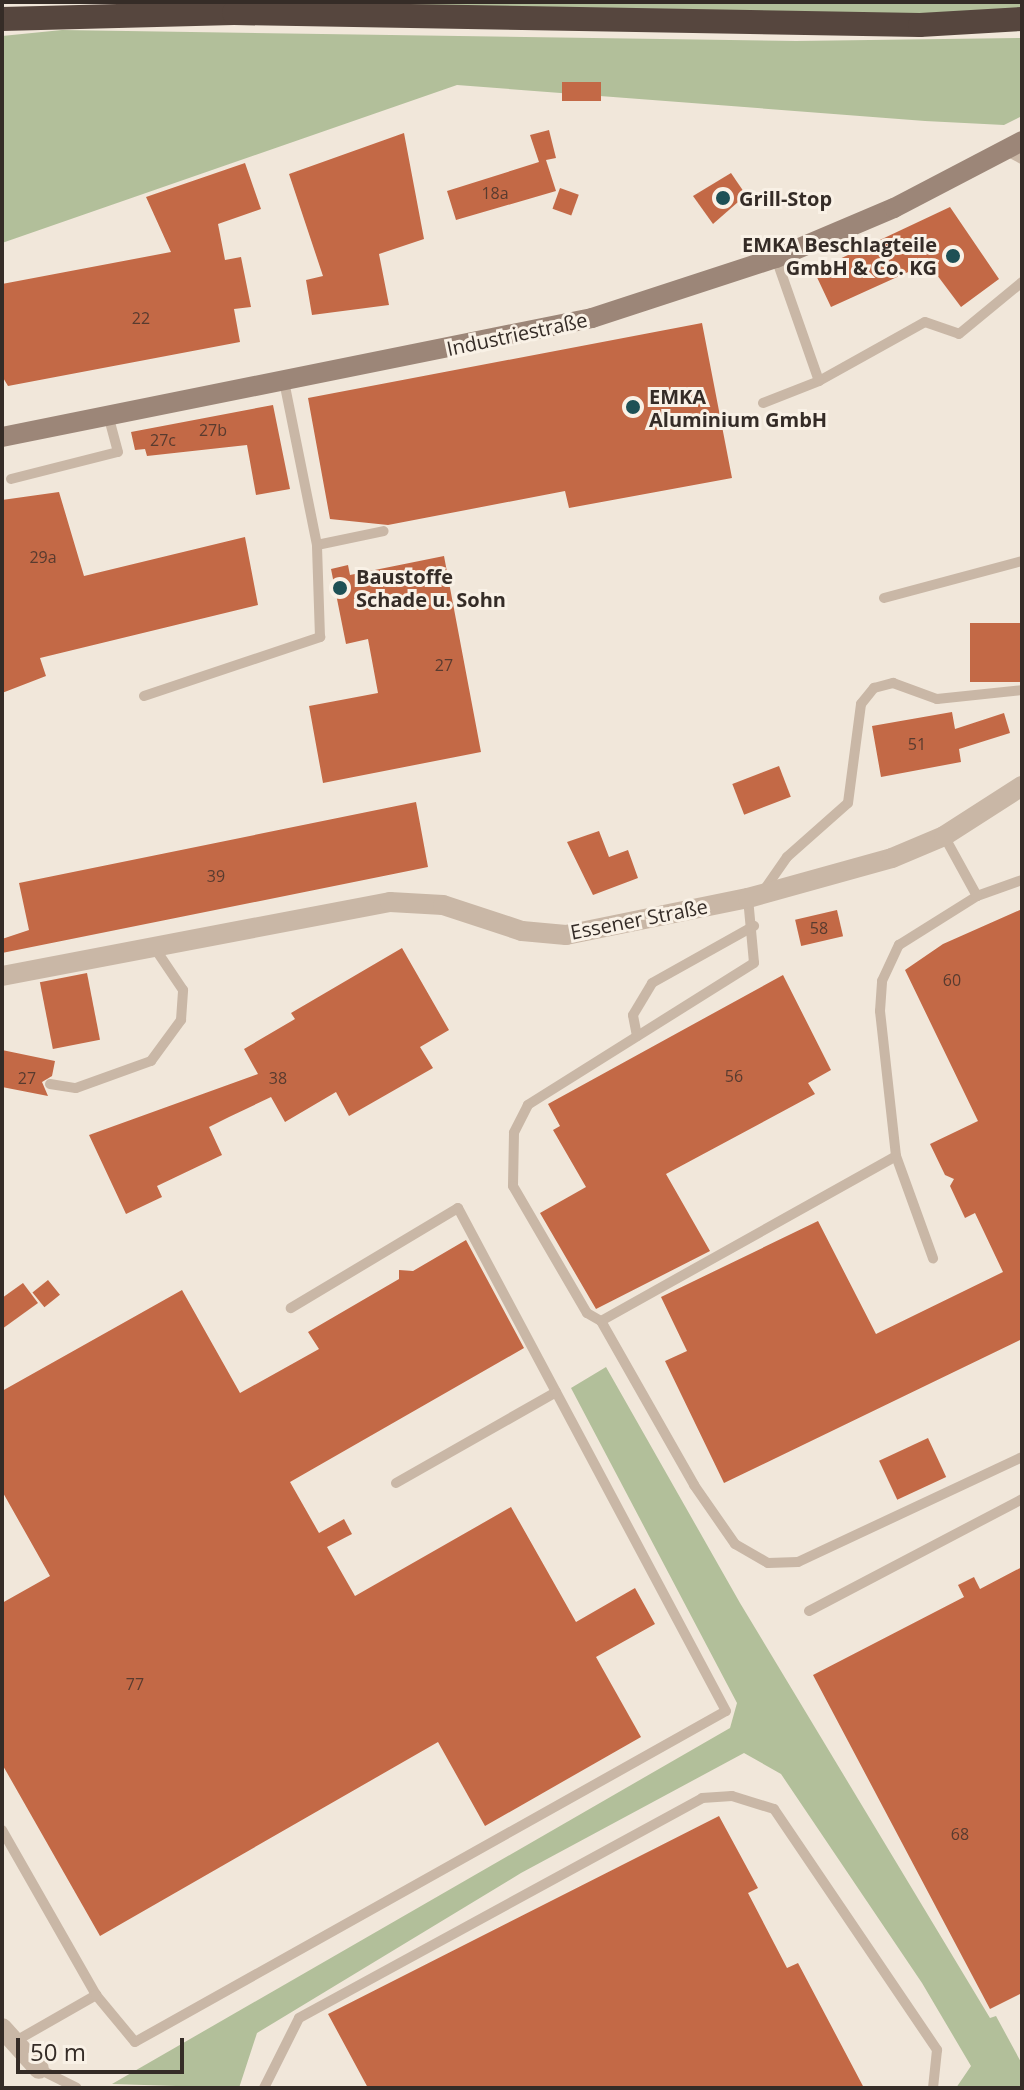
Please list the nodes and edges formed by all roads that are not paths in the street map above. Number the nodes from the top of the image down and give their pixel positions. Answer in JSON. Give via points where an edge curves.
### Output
{"nodes":[{"id":1,"x":67,"y":2,"type":"edge"},
{"id":2,"x":2,"y":10,"type":"edge"},
{"id":3,"x":2,"y":19,"type":"edge"},
{"id":4,"x":1022,"y":19,"type":"edge"},
{"id":5,"x":1017,"y":150,"type":"edge"},
{"id":6,"x":776,"y":258,"type":"junction"},
{"id":7,"x":1022,"y":282,"type":"edge"},
{"id":8,"x":284,"y":381,"type":"junction"},
{"id":9,"x":819,"y":381,"type":"junction"},
{"id":10,"x":763,"y":403,"type":"dead end"},
{"id":11,"x":109,"y":418,"type":"junction"},
{"id":12,"x":2,"y":437,"type":"edge"},
{"id":13,"x":11,"y":479,"type":"dead end"},
{"id":14,"x":384,"y":531,"type":"dead end"},
{"id":15,"x":317,"y":545,"type":"junction"},
{"id":16,"x":1022,"y":561,"type":"edge"},
{"id":17,"x":884,"y":598,"type":"dead end"},
{"id":18,"x":1022,"y":690,"type":"edge"},
{"id":19,"x":144,"y":696,"type":"dead end"},
{"id":20,"x":1022,"y":786,"type":"edge"},
{"id":21,"x":944,"y":836,"type":"junction"},
{"id":22,"x":1022,"y":880,"type":"edge"},
{"id":23,"x":755,"y":896,"type":"junction"},
{"id":24,"x":977,"y":896,"type":"junction"},
{"id":25,"x":754,"y":926,"type":"junction"},
{"id":26,"x":154,"y":947,"type":"junction"},
{"id":27,"x":2,"y":976,"type":"edge"},
{"id":28,"x":637,"y":1036,"type":"junction"},
{"id":29,"x":50,"y":1084,"type":"dead end"},
{"id":30,"x":896,"y":1156,"type":"junction"},
{"id":31,"x":933,"y":1258,"type":"dead end"},
{"id":32,"x":291,"y":1308,"type":"dead end"},
{"id":33,"x":601,"y":1321,"type":"junction"},
{"id":34,"x":556,"y":1392,"type":"junction"},
{"id":35,"x":1022,"y":1457,"type":"edge"},
{"id":36,"x":396,"y":1483,"type":"dead end"},
{"id":37,"x":1022,"y":1499,"type":"edge"},
{"id":38,"x":809,"y":1611,"type":"dead end"},
{"id":39,"x":2,"y":1830,"type":"edge"},
{"id":40,"x":96,"y":1995,"type":"junction"},
{"id":41,"x":8,"y":2035,"type":"edge"},
{"id":42,"x":39,"y":2069,"type":"joint"},
{"id":43,"x":77,"y":2088,"type":"edge"},
{"id":44,"x":264,"y":2088,"type":"edge"},
{"id":45,"x":933,"y":2088,"type":"edge"}],
"edges":[{"from":1,"to":2,"type":"highway"},
{"from":3,"to":4,"type":"highway","via":[[234,13],[920,25]]},
{"from":5,"to":6,"type":"street","name":"Industriestraße"},
{"from":6,"to":8,"type":"street","name":"Industriestraße","via":[[592,318]]},
{"from":6,"to":9,"type":"lane"},
{"from":7,"to":9,"type":"lane","via":[[959,334],[925,322]]},
{"from":8,"to":11,"type":"street","name":"Industriestraße"},
{"from":8,"to":15,"type":"lane"},
{"from":9,"to":10,"type":"lane"},
{"from":11,"to":12,"type":"street","name":"Industriestraße"},
{"from":11,"to":13,"type":"lane","via":[[118,452]]},
{"from":14,"to":15,"type":"lane"},
{"from":15,"to":19,"type":"lane","via":[[320,637]]},
{"from":16,"to":17,"type":"lane"},
{"from":18,"to":23,"type":"lane","via":[[937,699],[893,683],[874,688],[861,704],[848,803],[787,857]]},
{"from":20,"to":21,"type":"street","name":"Essener Straße"},
{"from":21,"to":23,"type":"street","name":"Essener Straße","via":[[892,858]]},
{"from":21,"to":24,"type":"lane"},
{"from":22,"to":24,"type":"lane"},
{"from":23,"to":25,"type":"lane"},
{"from":23,"to":26,"type":"street","name":"Essener Straße","via":[[566,935],[522,931],[443,905],[390,902]]},
{"from":24,"to":30,"type":"lane","via":[[899,945],[882,981],[880,1011]]},
{"from":25,"to":28,"type":"lane","via":[[754,963]]},
{"from":25,"to":28,"type":"lane","via":[[652,983],[633,1015]]},
{"from":26,"to":27,"type":"street","name":"Essener Straße"},
{"from":26,"to":29,"type":"lane","via":[[183,990],[181,1020],[151,1061],[76,1088]]},
{"from":28,"to":33,"type":"lane","via":[[528,1105],[509,1162],[513,1186],[587,1313]]},
{"from":30,"to":31,"type":"lane"},
{"from":30,"to":33,"type":"lane"},
{"from":32,"to":34,"type":"lane","via":[[458,1208]]},
{"from":33,"to":35,"type":"lane","via":[[694,1485],[735,1544],[768,1563],[798,1562]]},
{"from":34,"to":36,"type":"lane"},
{"from":34,"to":40,"type":"lane","via":[[726,1711],[135,2042]]},
{"from":37,"to":38,"type":"lane"},
{"from":39,"to":40,"type":"lane"},
{"from":40,"to":41,"type":"lane"},
{"from":41,"to":42,"type":"street"},
{"from":42,"to":43,"type":"lane"},
{"from":44,"to":45,"type":"lane","via":[[299,2018],[702,1798],[732,1796],[774,1809],[937,2050]]}]}
